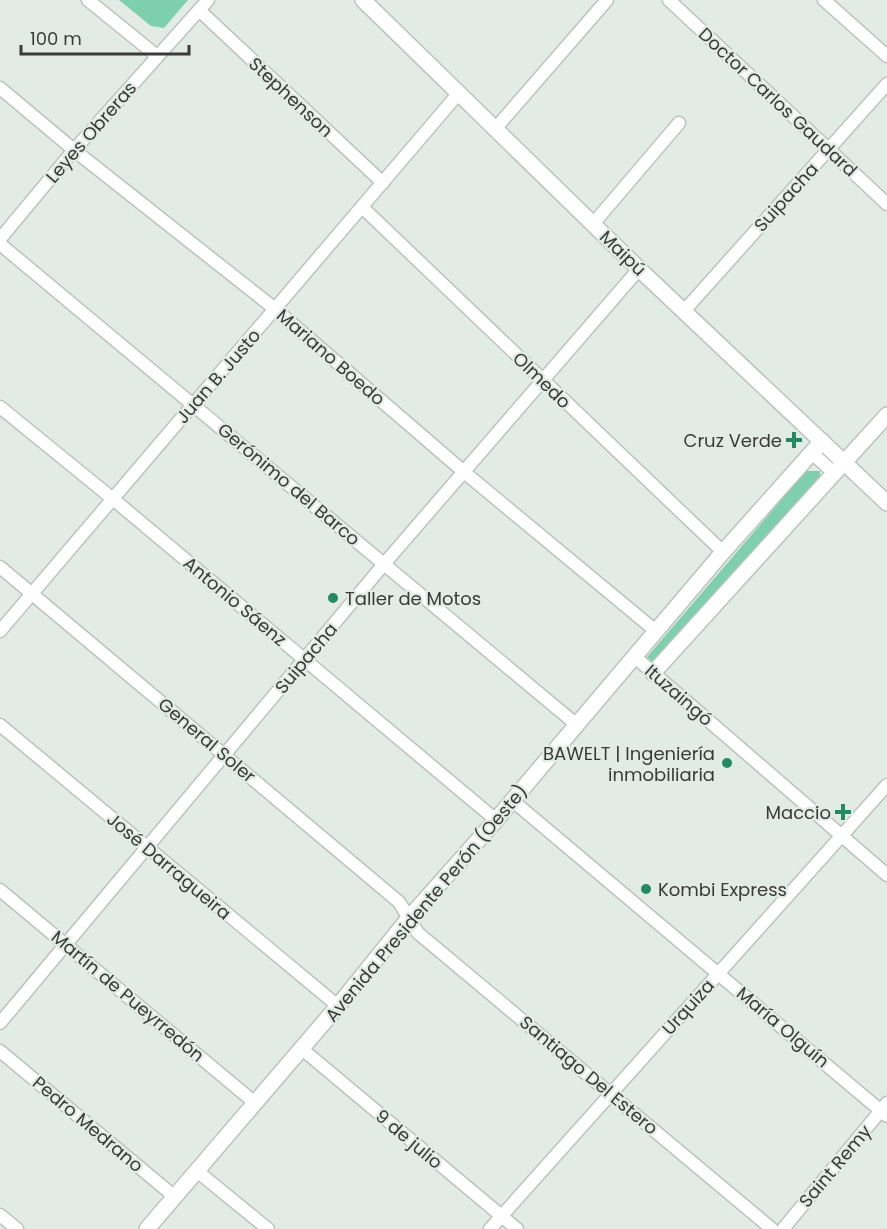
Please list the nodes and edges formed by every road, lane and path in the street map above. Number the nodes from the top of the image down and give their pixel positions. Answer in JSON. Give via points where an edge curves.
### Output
{"nodes":[{"id":1,"x":88,"y":0,"type":"edge"},
{"id":2,"x":208,"y":0,"type":"edge"},
{"id":3,"x":363,"y":0,"type":"edge"},
{"id":4,"x":607,"y":0,"type":"edge"},
{"id":5,"x":669,"y":0,"type":"edge"},
{"id":6,"x":824,"y":0,"type":"edge"},
{"id":7,"x":199,"y":10,"type":"junction"},
{"id":8,"x":157,"y":56,"type":"junction"},
{"id":9,"x":887,"y":57,"type":"edge"},
{"id":10,"x":887,"y":84,"type":"edge"},
{"id":11,"x":0,"y":88,"type":"edge"},
{"id":12,"x":459,"y":94,"type":"junction"},
{"id":13,"x":679,"y":123,"type":"dead end"},
{"id":14,"x":495,"y":129,"type":"junction"},
{"id":15,"x":829,"y":149,"type":"junction"},
{"id":16,"x":74,"y":150,"type":"junction"},
{"id":17,"x":383,"y":183,"type":"junction"},
{"id":18,"x":887,"y":204,"type":"edge"},
{"id":19,"x":362,"y":207,"type":"junction"},
{"id":20,"x":592,"y":224,"type":"junction"},
{"id":21,"x":0,"y":239,"type":"edge"},
{"id":22,"x":0,"y":244,"type":"edge"},
{"id":23,"x":639,"y":269,"type":"junction"},
{"id":24,"x":275,"y":309,"type":"junction"},
{"id":25,"x":684,"y":311,"type":"junction"},
{"id":26,"x":543,"y":381,"type":"junction"},
{"id":27,"x":193,"y":404,"type":"junction"},
{"id":28,"x":0,"y":406,"type":"edge"},
{"id":29,"x":887,"y":415,"type":"edge"},
{"id":30,"x":817,"y":447,"type":"junction"},
{"id":31,"x":840,"y":468,"type":"junction"},
{"id":32,"x":464,"y":472,"type":"junction"},
{"id":33,"x":113,"y":499,"type":"junction"},
{"id":34,"x":887,"y":503,"type":"edge"},
{"id":35,"x":723,"y":552,"type":"junction"},
{"id":36,"x":384,"y":564,"type":"junction"},
{"id":37,"x":0,"y":567,"type":"edge"},
{"id":38,"x":31,"y":593,"type":"junction"},
{"id":39,"x":0,"y":631,"type":"edge"},
{"id":40,"x":657,"y":632,"type":"junction"},
{"id":41,"x":635,"y":657,"type":"junction"},
{"id":42,"x":304,"y":660,"type":"junction"},
{"id":43,"x":653,"y":673,"type":"junction"},
{"id":44,"x":0,"y":725,"type":"edge"},
{"id":45,"x":578,"y":725,"type":"junction"},
{"id":46,"x":224,"y":755,"type":"junction"},
{"id":47,"x":887,"y":785,"type":"edge"},
{"id":48,"x":513,"y":801,"type":"junction"},
{"id":49,"x":496,"y":820,"type":"junction"},
{"id":50,"x":841,"y":835,"type":"junction"},
{"id":51,"x":147,"y":848,"type":"junction"},
{"id":52,"x":887,"y":875,"type":"edge"},
{"id":53,"x":0,"y":890,"type":"edge"},
{"id":54,"x":409,"y":918,"type":"junction"},
{"id":55,"x":66,"y":945,"type":"junction"},
{"id":56,"x":718,"y":973,"type":"junction"},
{"id":57,"x":338,"y":1006,"type":"junction"},
{"id":58,"x":0,"y":1023,"type":"edge"},
{"id":59,"x":302,"y":1049,"type":"junction"},
{"id":60,"x":0,"y":1052,"type":"edge"},
{"id":61,"x":611,"y":1094,"type":"junction"},
{"id":62,"x":255,"y":1103,"type":"junction"},
{"id":63,"x":885,"y":1110,"type":"edge"},
{"id":64,"x":197,"y":1171,"type":"junction"},
{"id":65,"x":175,"y":1197,"type":"junction"},
{"id":66,"x":0,"y":1215,"type":"edge"},
{"id":67,"x":501,"y":1216,"type":"junction"},
{"id":68,"x":17,"y":1229,"type":"edge"},
{"id":69,"x":147,"y":1229,"type":"edge"},
{"id":70,"x":268,"y":1229,"type":"edge"},
{"id":71,"x":490,"y":1229,"type":"edge"},
{"id":72,"x":517,"y":1229,"type":"edge"},
{"id":73,"x":772,"y":1229,"type":"edge"},
{"id":74,"x":783,"y":1229,"type":"edge"}],
"edges":[{"from":1,"to":8,"type":"street"},
{"from":2,"to":7,"type":"street","name":"Leyes Obreras"},
{"from":3,"to":12,"type":"main road","name":"Maipú"},
{"from":4,"to":14,"type":"street"},
{"from":5,"to":15,"type":"street","name":"Doctor Carlos Gaudard"},
{"from":6,"to":9,"type":"street"},
{"from":7,"to":8,"type":"street","name":"Leyes Obreras"},
{"from":7,"to":17,"type":"street","name":"Stephenson"},
{"from":8,"to":16,"type":"street","name":"Leyes Obreras"},
{"from":10,"to":15,"type":"street","name":"Suipacha"},
{"from":11,"to":16,"type":"street","name":"Mariano Boedo"},
{"from":12,"to":14,"type":"main road","name":"Maipú"},
{"from":12,"to":17,"type":"street","name":"Juan B. Justo"},
{"from":13,"to":20,"type":"street"},
{"from":14,"to":20,"type":"main road","name":"Maipú"},
{"from":15,"to":18,"type":"street","name":"Doctor Carlos Gaudard"},
{"from":15,"to":25,"type":"street","name":"Suipacha"},
{"from":16,"to":21,"type":"street","name":"Leyes Obreras"},
{"from":16,"to":24,"type":"street","name":"Mariano Boedo"},
{"from":17,"to":19,"type":"street","name":"Juan B. Justo"},
{"from":19,"to":24,"type":"street","name":"Juan B. Justo"},
{"from":19,"to":26,"type":"street","name":"Olmedo"},
{"from":20,"to":23,"type":"main road","name":"Maipú"},
{"from":22,"to":27,"type":"street","name":"Gerónimo del Barco"},
{"from":23,"to":25,"type":"main road","name":"Maipú"},
{"from":23,"to":26,"type":"street","name":"Suipacha"},
{"from":24,"to":27,"type":"street","name":"Juan B. Justo"},
{"from":24,"to":32,"type":"street","name":"Mariano Boedo"},
{"from":25,"to":30,"type":"main road","name":"Maipú"},
{"from":26,"to":32,"type":"street","name":"Suipacha"},
{"from":26,"to":35,"type":"street","name":"Olmedo"},
{"from":27,"to":33,"type":"street","name":"Juan B. Justo"},
{"from":27,"to":36,"type":"street","name":"Gerónimo del Barco"},
{"from":28,"to":33,"type":"street","name":"Antonio Sáenz"},
{"from":29,"to":31,"type":"main road"},
{"from":30,"to":31,"type":"main road","name":"Maipú"},
{"from":30,"to":35,"type":"main road","name":"Avenida Presidente Perón (Oeste)"},
{"from":31,"to":34,"type":"main road","name":"Maipú"},
{"from":31,"to":43,"type":"main road"},
{"from":32,"to":36,"type":"street","name":"Suipacha"},
{"from":32,"to":40,"type":"street","name":"Mariano Boedo"},
{"from":33,"to":38,"type":"street","name":"Juan B. Justo"},
{"from":33,"to":42,"type":"street","name":"Antonio Sáenz"},
{"from":35,"to":40,"type":"main road","name":"Avenida Presidente Perón (Oeste)"},
{"from":36,"to":42,"type":"street","name":"Suipacha"},
{"from":36,"to":45,"type":"street","name":"Gerónimo del Barco"},
{"from":37,"to":38,"type":"street","name":"General Soler"},
{"from":38,"to":39,"type":"street","name":"Juan B. Justo"},
{"from":38,"to":46,"type":"street","name":"General Soler"},
{"from":40,"to":41,"type":"main road","name":"Avenida Presidente Perón (Oeste)"},
{"from":41,"to":43,"type":"street","name":"Ituzaingó"},
{"from":41,"to":45,"type":"main road","name":"Avenida Presidente Perón (Oeste)"},
{"from":42,"to":46,"type":"street","name":"Suipacha"},
{"from":42,"to":49,"type":"street","name":"Antonio Sáenz"},
{"from":43,"to":50,"type":"street","name":"Ituzaingó"},
{"from":44,"to":51,"type":"street","name":"José Darragueira"},
{"from":45,"to":48,"type":"main road","name":"Avenida Presidente Perón (Oeste)"},
{"from":46,"to":51,"type":"street","name":"Suipacha"},
{"from":46,"to":54,"type":"street","name":"General Soler","via":[[399,902]]},
{"from":47,"to":50,"type":"street","name":"Urquiza"},
{"from":48,"to":49,"type":"main road","name":"Avenida Presidente Perón (Oeste)"},
{"from":48,"to":56,"type":"street","name":"María Olguín"},
{"from":49,"to":54,"type":"main road","name":"Avenida Presidente Perón (Oeste)"},
{"from":50,"to":52,"type":"street","name":"Ituzaingó"},
{"from":50,"to":56,"type":"street","name":"Urquiza"},
{"from":51,"to":55,"type":"street","name":"Suipacha"},
{"from":51,"to":57,"type":"street","name":"José Darragueira"},
{"from":53,"to":55,"type":"street","name":"Martín de Pueyrredón"},
{"from":54,"to":57,"type":"main road","name":"Avenida Presidente Perón (Oeste)"},
{"from":54,"to":61,"type":"street","name":"Santiago Del Estero","via":[[418,933]]},
{"from":55,"to":58,"type":"street","name":"Suipacha"},
{"from":55,"to":62,"type":"street","name":"Martín de Pueyrredón"},
{"from":56,"to":61,"type":"street","name":"Urquiza"},
{"from":56,"to":63,"type":"street","name":"María Olguín"},
{"from":57,"to":59,"type":"main road","name":"Avenida Presidente Perón (Oeste)"},
{"from":59,"to":62,"type":"main road","name":"Avenida Presidente Perón (Oeste)"},
{"from":59,"to":67,"type":"street","name":"9 de julio"},
{"from":60,"to":65,"type":"street","name":"Pedro Medrano"},
{"from":61,"to":67,"type":"street","name":"Urquiza"},
{"from":61,"to":73,"type":"street","name":"Santiago Del Estero"},
{"from":62,"to":64,"type":"main road","name":"Avenida Presidente Perón (Oeste)"},
{"from":63,"to":74,"type":"street","name":"Saint Remy"},
{"from":64,"to":65,"type":"main road","name":"Avenida Presidente Perón (Oeste)"},
{"from":64,"to":70,"type":"street"},
{"from":65,"to":69,"type":"main road","name":"Avenida Presidente Perón (Oeste)"},
{"from":66,"to":68,"type":"street"},
{"from":67,"to":71,"type":"street","name":"Urquiza"},
{"from":67,"to":72,"type":"street","name":"9 de julio"}]}
